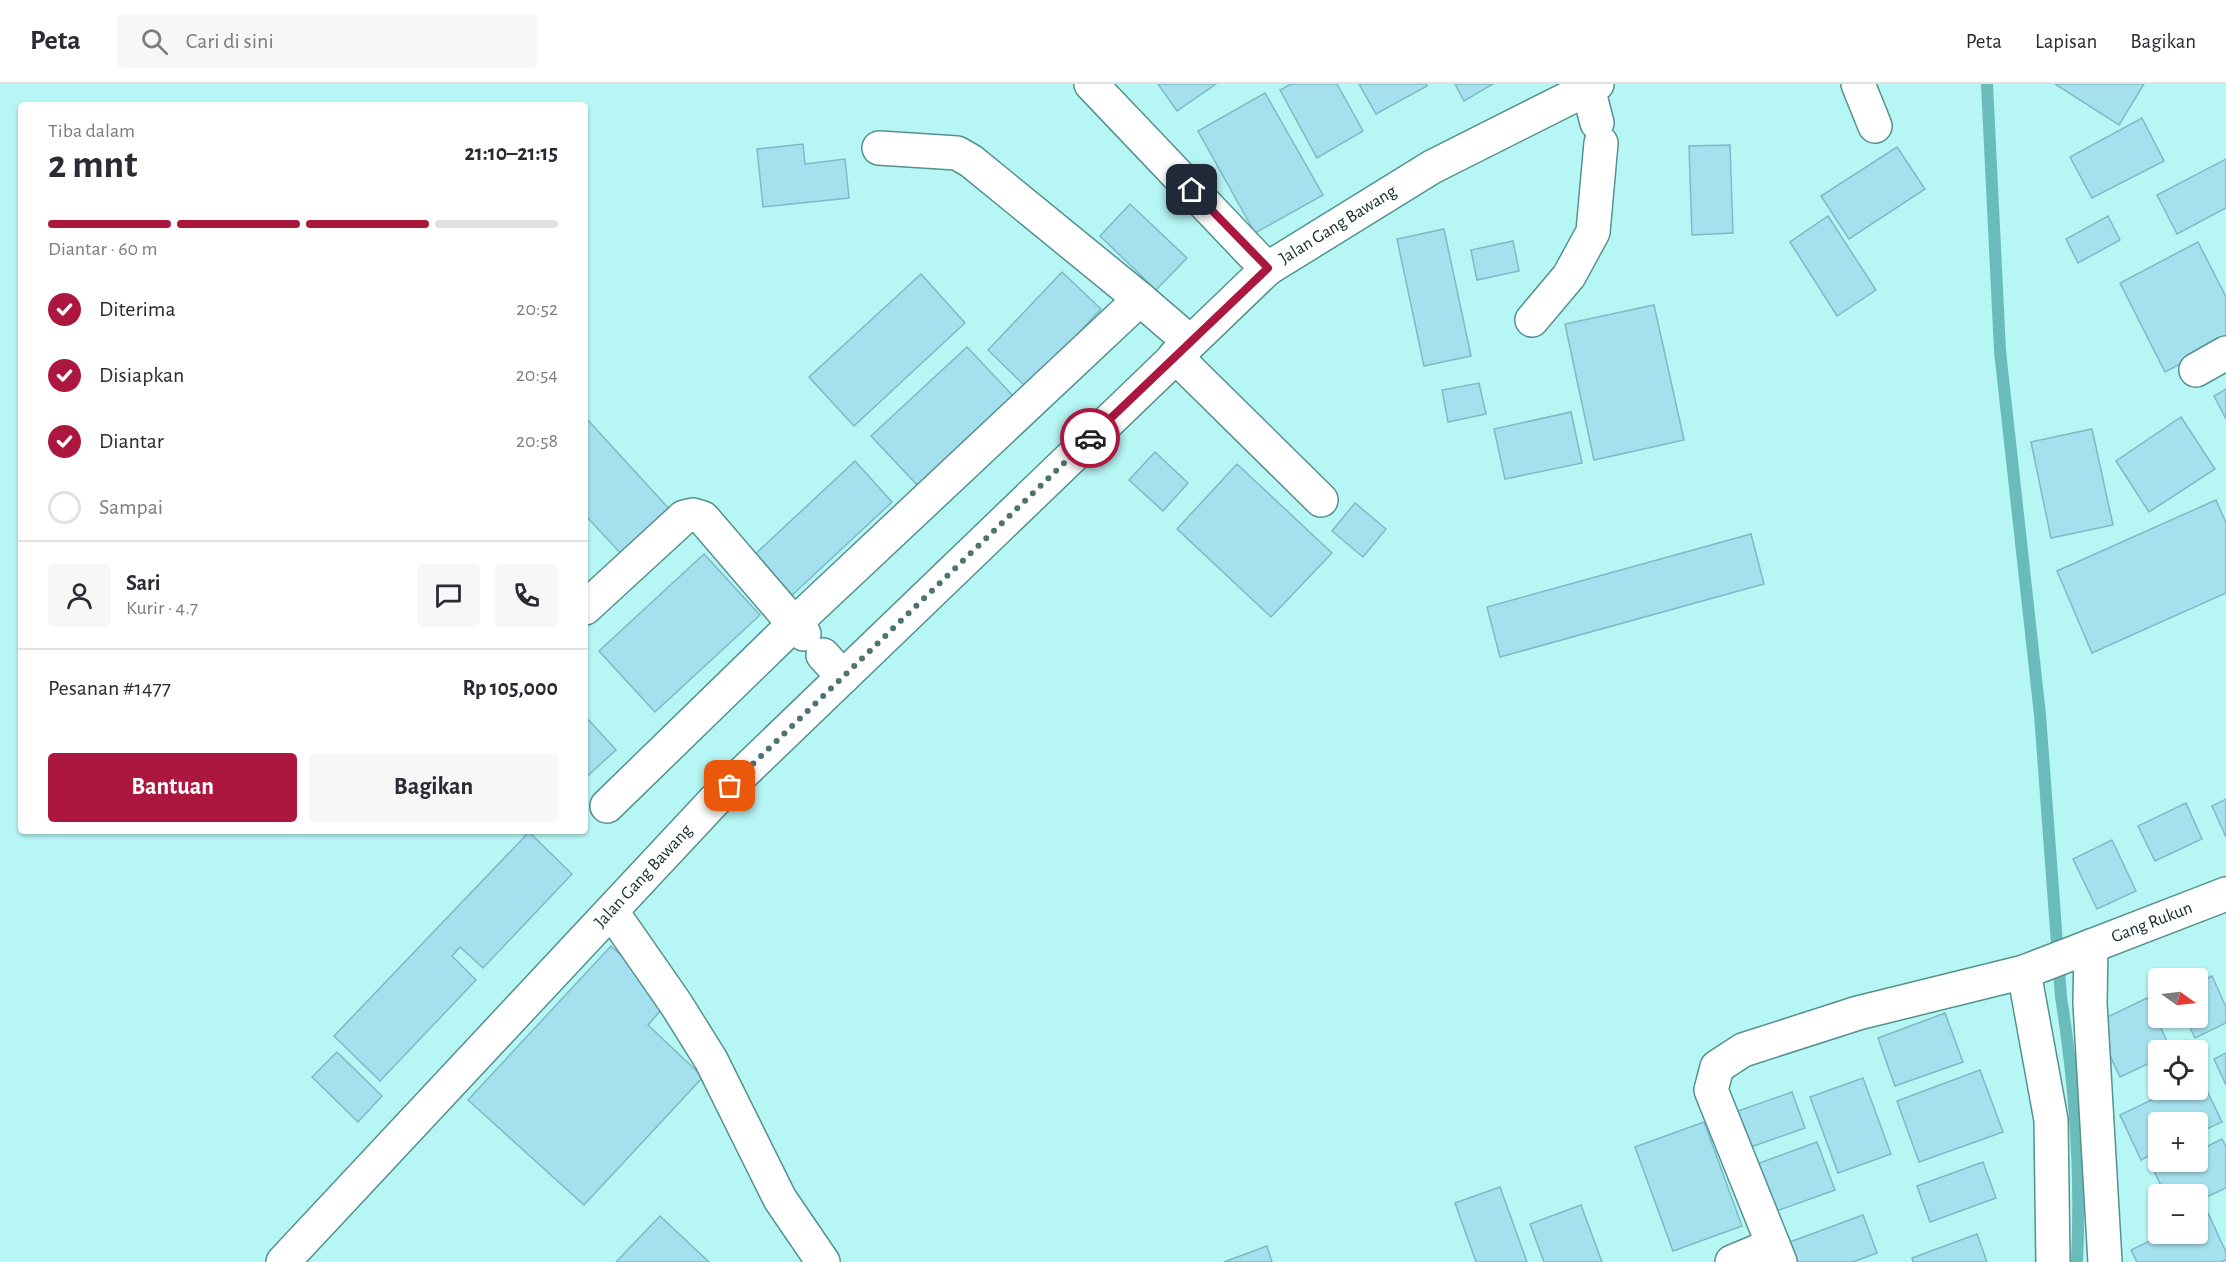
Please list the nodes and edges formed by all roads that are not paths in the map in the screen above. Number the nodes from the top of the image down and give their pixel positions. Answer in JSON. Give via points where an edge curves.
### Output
{"nodes":[{"id":1,"x":1091,"y":84,"type":"edge"},
{"id":2,"x":1858,"y":84,"type":"edge"},
{"id":3,"x":1577,"y":89,"type":"edge"},
{"id":4,"x":1875,"y":126,"type":"dead end"},
{"id":5,"x":879,"y":147,"type":"dead end"},
{"id":6,"x":1268,"y":268,"type":"junction"},
{"id":7,"x":1140,"y":299,"type":"junction"},
{"id":8,"x":1532,"y":320,"type":"dead end"},
{"id":9,"x":1183,"y":349,"type":"junction"},
{"id":10,"x":2226,"y":353,"type":"edge"},
{"id":11,"x":2196,"y":370,"type":"dead end"},
{"id":12,"x":1321,"y":500,"type":"dead end"},
{"id":13,"x":588,"y":605,"type":"edge"},
{"id":14,"x":816,"y":647,"type":"junction"},
{"id":15,"x":607,"y":806,"type":"dead end"},
{"id":16,"x":2226,"y":894,"type":"edge"},
{"id":17,"x":612,"y":912,"type":"junction"},
{"id":18,"x":2085,"y":949,"type":"junction"},
{"id":19,"x":2033,"y":968,"type":"junction"},
{"id":20,"x":1776,"y":1254,"type":"edge"},
{"id":21,"x":283,"y":1262,"type":"edge"},
{"id":22,"x":823,"y":1262,"type":"edge"},
{"id":23,"x":1731,"y":1262,"type":"edge"},
{"id":24,"x":2054,"y":1262,"type":"edge"},
{"id":25,"x":2104,"y":1262,"type":"edge"}],
"edges":[{"from":1,"to":6,"type":"street"},
{"from":2,"to":4,"type":"street"},
{"from":3,"to":6,"type":"street","name":"Jalan Gang Bawang","via":[[1432,167]]},
{"from":3,"to":8,"type":"street","via":[[1599,133],[1593,232],[1569,276]]},
{"from":5,"to":7,"type":"street","via":[[957,153]]},
{"from":6,"to":9,"type":"street","name":"Jalan Gang Bawang"},
{"from":7,"to":9,"type":"street"},
{"from":7,"to":14,"type":"street"},
{"from":9,"to":12,"type":"street"},
{"from":9,"to":14,"type":"street","name":"Jalan Gang Bawang"},
{"from":10,"to":11,"type":"street"},
{"from":13,"to":14,"type":"street","via":[[684,517],[693,515],[703,518]]},
{"from":14,"to":15,"type":"street"},
{"from":14,"to":17,"type":"street","name":"Jalan Gang Bawang","via":[[714,801]]},
{"from":16,"to":18,"type":"street","name":"Gang Rukun"},
{"from":17,"to":21,"type":"street","name":"Jalan Gang Bawang"},
{"from":17,"to":22,"type":"street","via":[[711,1060],[780,1199]]},
{"from":18,"to":19,"type":"street","name":"Gang Rukun"},
{"from":18,"to":25,"type":"street"},
{"from":19,"to":20,"type":"street","name":"Gang Rukun","via":[[1858,1013],[1743,1050],[1717,1067],[1711,1090]]},
{"from":19,"to":24,"type":"street","via":[[2051,1120]]},
{"from":20,"to":23,"type":"street"}]}
